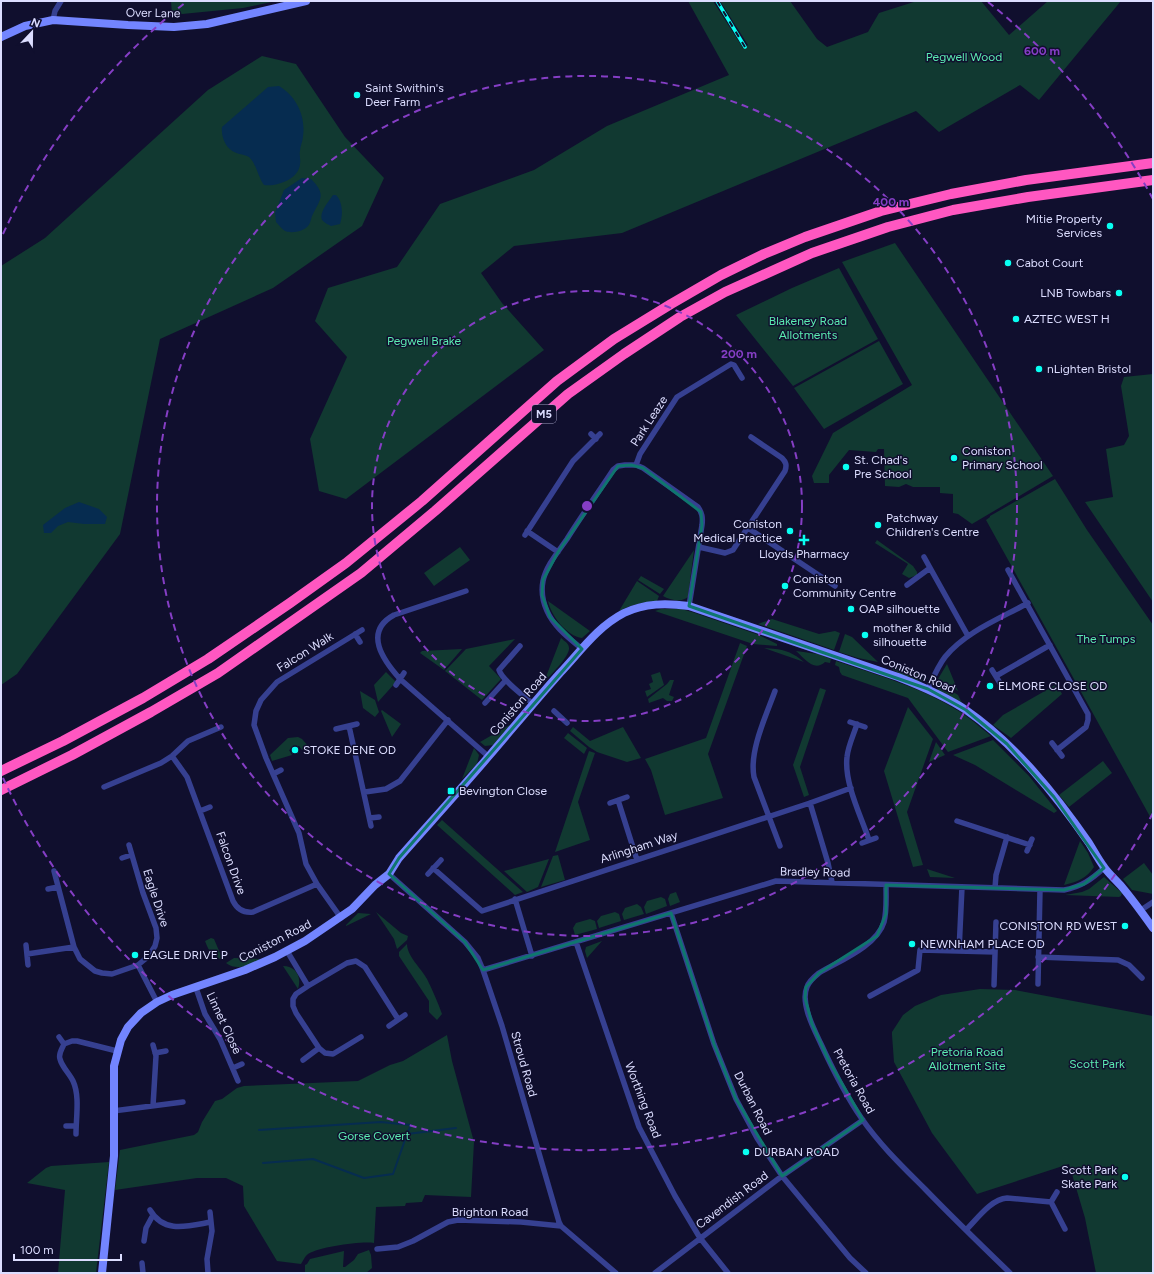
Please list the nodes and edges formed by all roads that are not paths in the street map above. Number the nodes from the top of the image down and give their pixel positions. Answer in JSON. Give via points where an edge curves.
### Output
{"nodes":[{"id":1,"x":61,"y":1,"type":"edge"},
{"id":2,"x":306,"y":1,"type":"edge"},
{"id":3,"x":53,"y":20,"type":"junction"},
{"id":4,"x":1,"y":37,"type":"edge"},
{"id":5,"x":1153,"y":163,"type":"edge"},
{"id":6,"x":1153,"y":180,"type":"edge"},
{"id":7,"x":742,"y":378,"type":"dead end"},
{"id":8,"x":596,"y":436,"type":"dead end"},
{"id":9,"x":751,"y":437,"type":"dead end"},
{"id":10,"x":636,"y":465,"type":"junction"},
{"id":11,"x":748,"y":528,"type":"junction"},
{"id":12,"x":699,"y":547,"type":"junction"},
{"id":13,"x":558,"y":552,"type":"junction"},
{"id":14,"x":924,"y":557,"type":"dead end"},
{"id":15,"x":930,"y":568,"type":"junction"},
{"id":16,"x":1008,"y":570,"type":"dead end"},
{"id":17,"x":907,"y":585,"type":"dead end"},
{"id":18,"x":456,"y":586,"type":"dead end"},
{"id":19,"x":835,"y":586,"type":"dead end"},
{"id":20,"x":466,"y":591,"type":"dead end"},
{"id":21,"x":458,"y":593,"type":"junction"},
{"id":22,"x":1028,"y":603,"type":"junction"},
{"id":23,"x":689,"y":606,"type":"junction"},
{"id":24,"x":362,"y":630,"type":"dead end"},
{"id":25,"x":355,"y":634,"type":"junction"},
{"id":26,"x":968,"y":636,"type":"junction"},
{"id":27,"x":360,"y":642,"type":"dead end"},
{"id":28,"x":520,"y":646,"type":"dead end"},
{"id":29,"x":1050,"y":646,"type":"junction"},
{"id":30,"x":582,"y":650,"type":"junction"},
{"id":31,"x":992,"y":670,"type":"dead end"},
{"id":32,"x":404,"y":674,"type":"dead end"},
{"id":33,"x":996,"y":676,"type":"junction"},
{"id":34,"x":400,"y":679,"type":"junction"},
{"id":35,"x":506,"y":680,"type":"junction"},
{"id":36,"x":1000,"y":684,"type":"dead end"},
{"id":37,"x":396,"y":685,"type":"dead end"},
{"id":38,"x":928,"y":689,"type":"junction"},
{"id":39,"x":775,"y":691,"type":"dead end"},
{"id":40,"x":485,"y":703,"type":"dead end"},
{"id":41,"x":533,"y":704,"type":"junction"},
{"id":42,"x":554,"y":711,"type":"dead end"},
{"id":43,"x":448,"y":720,"type":"junction"},
{"id":44,"x":850,"y":722,"type":"dead end"},
{"id":45,"x":567,"y":723,"type":"dead end"},
{"id":46,"x":357,"y":724,"type":"dead end"},
{"id":47,"x":857,"y":724,"type":"junction"},
{"id":48,"x":349,"y":726,"type":"junction"},
{"id":49,"x":221,"y":727,"type":"dead end"},
{"id":50,"x":865,"y":727,"type":"dead end"},
{"id":51,"x":336,"y":729,"type":"dead end"},
{"id":52,"x":1052,"y":743,"type":"dead end"},
{"id":53,"x":1057,"y":750,"type":"junction"},
{"id":54,"x":172,"y":756,"type":"junction"},
{"id":55,"x":1062,"y":756,"type":"dead end"},
{"id":56,"x":489,"y":757,"type":"junction"},
{"id":57,"x":281,"y":770,"type":"dead end"},
{"id":58,"x":1,"y":771,"type":"edge"},
{"id":59,"x":273,"y":774,"type":"junction"},
{"id":60,"x":104,"y":787,"type":"dead end"},
{"id":61,"x":851,"y":788,"type":"junction"},
{"id":62,"x":1,"y":790,"type":"edge"},
{"id":63,"x":365,"y":792,"type":"junction"},
{"id":64,"x":627,"y":797,"type":"dead end"},
{"id":65,"x":618,"y":800,"type":"junction"},
{"id":66,"x":610,"y":803,"type":"dead end"},
{"id":67,"x":810,"y":803,"type":"junction"},
{"id":68,"x":210,"y":807,"type":"dead end"},
{"id":69,"x":200,"y":811,"type":"junction"},
{"id":70,"x":769,"y":816,"type":"junction"},
{"id":71,"x":379,"y":817,"type":"dead end"},
{"id":72,"x":370,"y":818,"type":"junction"},
{"id":73,"x":957,"y":821,"type":"dead end"},
{"id":74,"x":371,"y":826,"type":"dead end"},
{"id":75,"x":1007,"y":837,"type":"junction"},
{"id":76,"x":876,"y":838,"type":"dead end"},
{"id":77,"x":869,"y":840,"type":"junction"},
{"id":78,"x":862,"y":843,"type":"dead end"},
{"id":79,"x":129,"y":845,"type":"dead end"},
{"id":80,"x":780,"y":846,"type":"dead end"},
{"id":81,"x":1027,"y":851,"type":"dead end"},
{"id":82,"x":131,"y":855,"type":"junction"},
{"id":83,"x":122,"y":858,"type":"dead end"},
{"id":84,"x":441,"y":860,"type":"dead end"},
{"id":85,"x":637,"y":860,"type":"junction"},
{"id":86,"x":433,"y":868,"type":"junction"},
{"id":87,"x":1104,"y":868,"type":"junction"},
{"id":88,"x":54,"y":871,"type":"dead end"},
{"id":89,"x":389,"y":874,"type":"junction"},
{"id":90,"x":428,"y":874,"type":"dead end"},
{"id":91,"x":832,"y":882,"type":"junction"},
{"id":92,"x":317,"y":884,"type":"junction"},
{"id":93,"x":886,"y":885,"type":"junction"},
{"id":94,"x":58,"y":887,"type":"junction"},
{"id":95,"x":962,"y":887,"type":"junction"},
{"id":96,"x":995,"y":888,"type":"junction"},
{"id":97,"x":48,"y":889,"type":"dead end"},
{"id":98,"x":1040,"y":890,"type":"junction"},
{"id":99,"x":515,"y":900,"type":"junction"},
{"id":100,"x":1153,"y":902,"type":"edge"},
{"id":101,"x":1141,"y":910,"type":"junction"},
{"id":102,"x":671,"y":913,"type":"junction"},
{"id":103,"x":341,"y":918,"type":"junction"},
{"id":104,"x":996,"y":922,"type":"dead end"},
{"id":105,"x":1153,"y":928,"type":"edge"},
{"id":106,"x":576,"y":942,"type":"junction"},
{"id":107,"x":26,"y":945,"type":"dead end"},
{"id":108,"x":74,"y":947,"type":"junction"},
{"id":109,"x":287,"y":951,"type":"junction"},
{"id":110,"x":959,"y":951,"type":"junction"},
{"id":111,"x":995,"y":952,"type":"junction"},
{"id":112,"x":27,"y":954,"type":"junction"},
{"id":113,"x":532,"y":956,"type":"junction"},
{"id":114,"x":1038,"y":957,"type":"junction"},
{"id":115,"x":28,"y":964,"type":"dead end"},
{"id":116,"x":138,"y":965,"type":"junction"},
{"id":117,"x":484,"y":970,"type":"junction"},
{"id":118,"x":1142,"y":978,"type":"dead end"},
{"id":119,"x":1038,"y":984,"type":"dead end"},
{"id":120,"x":994,"y":985,"type":"dead end"},
{"id":121,"x":308,"y":986,"type":"junction"},
{"id":122,"x":196,"y":988,"type":"junction"},
{"id":123,"x":870,"y":996,"type":"dead end"},
{"id":124,"x":157,"y":1002,"type":"junction"},
{"id":125,"x":405,"y":1015,"type":"dead end"},
{"id":126,"x":398,"y":1020,"type":"junction"},
{"id":127,"x":389,"y":1026,"type":"dead end"},
{"id":128,"x":58,"y":1037,"type":"dead end"},
{"id":129,"x":361,"y":1037,"type":"dead end"},
{"id":130,"x":64,"y":1044,"type":"junction"},
{"id":131,"x":153,"y":1045,"type":"dead end"},
{"id":132,"x":320,"y":1048,"type":"junction"},
{"id":133,"x":117,"y":1051,"type":"junction"},
{"id":134,"x":166,"y":1051,"type":"dead end"},
{"id":135,"x":155,"y":1053,"type":"junction"},
{"id":136,"x":302,"y":1060,"type":"dead end"},
{"id":137,"x":242,"y":1064,"type":"dead end"},
{"id":138,"x":233,"y":1068,"type":"junction"},
{"id":139,"x":238,"y":1081,"type":"dead end"},
{"id":140,"x":183,"y":1102,"type":"dead end"},
{"id":141,"x":153,"y":1106,"type":"junction"},
{"id":142,"x":113,"y":1111,"type":"junction"},
{"id":143,"x":863,"y":1120,"type":"junction"},
{"id":144,"x":66,"y":1126,"type":"dead end"},
{"id":145,"x":76,"y":1126,"type":"junction"},
{"id":146,"x":76,"y":1134,"type":"dead end"},
{"id":147,"x":782,"y":1176,"type":"junction"},
{"id":148,"x":1057,"y":1192,"type":"dead end"},
{"id":149,"x":1051,"y":1202,"type":"junction"},
{"id":150,"x":210,"y":1212,"type":"dead end"},
{"id":151,"x":211,"y":1222,"type":"junction"},
{"id":152,"x":561,"y":1226,"type":"junction"},
{"id":153,"x":1065,"y":1229,"type":"dead end"},
{"id":154,"x":966,"y":1230,"type":"junction"},
{"id":155,"x":700,"y":1238,"type":"junction"},
{"id":156,"x":144,"y":1241,"type":"dead end"},
{"id":157,"x":378,"y":1250,"type":"dead end"},
{"id":158,"x":142,"y":1263,"type":"dead end"},
{"id":159,"x":102,"y":1273,"type":"edge"},
{"id":160,"x":143,"y":1273,"type":"edge"},
{"id":161,"x":208,"y":1273,"type":"edge"},
{"id":162,"x":616,"y":1273,"type":"edge"},
{"id":163,"x":655,"y":1273,"type":"edge"},
{"id":164,"x":728,"y":1273,"type":"edge"},
{"id":165,"x":866,"y":1273,"type":"edge"},
{"id":166,"x":1010,"y":1273,"type":"edge"}],
"edges":[{"from":1,"to":3,"type":"street"},
{"from":2,"to":3,"type":"street","name":"Over Lane","via":[[207,24],[174,27]]},
{"from":3,"to":4,"type":"street","name":"Over Lane","via":[[25,26]]},
{"from":5,"to":58,"type":"highway","number":"M5","via":[[1018,182],[881,210],[805,237],[721,276],[614,339],[558,381],[422,501],[346,563],[290,603],[208,659],[143,698]]},
{"from":6,"to":62,"type":"highway","number":"M5","via":[[1028,196],[953,210],[888,227],[812,253],[725,292],[674,321],[568,394],[361,573],[218,673],[72,755]]},
{"from":7,"to":10,"type":"street","name":"Park Leaze","via":[[731,364],[679,395],[640,454]]},
{"from":8,"to":13,"type":"street","via":[[573,461],[526,533]]},
{"from":9,"to":11,"type":"street","via":[[782,458],[786,466]]},
{"from":10,"to":12,"type":"street","via":[[698,507],[703,518]]},
{"from":10,"to":13,"type":"street","via":[[618,466],[613,470]]},
{"from":11,"to":12,"type":"street","via":[[730,552]]},
{"from":11,"to":19,"type":"street"},
{"from":12,"to":23,"type":"street"},
{"from":13,"to":30,"type":"street","via":[[544,576],[542,595],[553,623]]},
{"from":14,"to":15,"type":"street"},
{"from":15,"to":17,"type":"street"},
{"from":15,"to":26,"type":"street"},
{"from":16,"to":22,"type":"street"},
{"from":18,"to":21,"type":"street"},
{"from":20,"to":21,"type":"street"},
{"from":21,"to":34,"type":"street","via":[[394,615],[381,625],[378,643],[380,652]]},
{"from":22,"to":26,"type":"street"},
{"from":22,"to":29,"type":"street"},
{"from":23,"to":30,"type":"street","name":"Coniston Road","via":[[656,604],[633,609],[605,625]]},
{"from":23,"to":38,"type":"street","name":"Coniston Road"},
{"from":24,"to":25,"type":"street","name":"Falcon Walk"},
{"from":25,"to":27,"type":"street"},
{"from":25,"to":59,"type":"street","name":"Falcon Walk","via":[[277,682],[261,700],[254,725]]},
{"from":26,"to":38,"type":"street","via":[[945,657]]},
{"from":28,"to":35,"type":"street","via":[[499,670]]},
{"from":29,"to":33,"type":"street"},
{"from":29,"to":53,"type":"street","via":[[1088,714],[1086,727]]},
{"from":30,"to":41,"type":"street","name":"Coniston Road"},
{"from":31,"to":33,"type":"street"},
{"from":32,"to":34,"type":"street"},
{"from":33,"to":36,"type":"street"},
{"from":34,"to":37,"type":"street"},
{"from":34,"to":43,"type":"street"},
{"from":35,"to":40,"type":"street"},
{"from":35,"to":41,"type":"street"},
{"from":38,"to":87,"type":"street","name":"Coniston Road","via":[[966,710],[1007,744],[1054,796]]},
{"from":39,"to":70,"type":"street","via":[[755,747],[752,768]]},
{"from":41,"to":56,"type":"street","name":"Coniston Road"},
{"from":42,"to":45,"type":"street"},
{"from":43,"to":56,"type":"street"},
{"from":43,"to":63,"type":"street","via":[[400,781],[386,789]]},
{"from":44,"to":47,"type":"street"},
{"from":46,"to":48,"type":"street"},
{"from":47,"to":50,"type":"street"},
{"from":47,"to":61,"type":"street","via":[[847,755],[846,769]]},
{"from":48,"to":51,"type":"street"},
{"from":48,"to":63,"type":"street"},
{"from":49,"to":54,"type":"street","via":[[188,741]]},
{"from":52,"to":53,"type":"street"},
{"from":53,"to":55,"type":"street"},
{"from":54,"to":60,"type":"street","via":[[113,787]]},
{"from":54,"to":69,"type":"street","name":"Falcon Drive","via":[[187,777]]},
{"from":56,"to":89,"type":"street","name":"Coniston Road","via":[[399,858]]},
{"from":57,"to":59,"type":"street"},
{"from":59,"to":92,"type":"street","via":[[299,833],[306,864]]},
{"from":61,"to":67,"type":"street","name":"Arlingham Way"},
{"from":61,"to":77,"type":"street"},
{"from":63,"to":72,"type":"street"},
{"from":64,"to":65,"type":"street"},
{"from":65,"to":66,"type":"street"},
{"from":65,"to":85,"type":"street"},
{"from":67,"to":70,"type":"street","name":"Arlingham Way"},
{"from":67,"to":91,"type":"street"},
{"from":68,"to":69,"type":"street"},
{"from":69,"to":92,"type":"street","name":"Falcon Drive","via":[[233,901],[238,908],[253,912]]},
{"from":70,"to":80,"type":"street"},
{"from":70,"to":85,"type":"street","name":"Arlingham Way"},
{"from":71,"to":72,"type":"street"},
{"from":72,"to":74,"type":"street"},
{"from":73,"to":75,"type":"street"},
{"from":75,"to":81,"type":"street","via":[[1031,842]]},
{"from":75,"to":96,"type":"street","via":[[996,875]]},
{"from":76,"to":77,"type":"street"},
{"from":77,"to":78,"type":"street"},
{"from":79,"to":82,"type":"street","name":"Eagle Drive"},
{"from":82,"to":83,"type":"street"},
{"from":82,"to":116,"type":"street","name":"Eagle Drive","via":[[156,928],[155,946]]},
{"from":84,"to":86,"type":"street"},
{"from":85,"to":99,"type":"street","name":"Arlingham Way"},
{"from":86,"to":90,"type":"street"},
{"from":86,"to":99,"type":"street","name":"Arlingham Way","via":[[482,911]]},
{"from":87,"to":98,"type":"street","name":"Bradley Road","via":[[1084,884],[1072,889]]},
{"from":87,"to":101,"type":"street","name":"Coniston Road"},
{"from":88,"to":94,"type":"street","name":"Eagle Drive"},
{"from":89,"to":103,"type":"street","name":"Coniston Road"},
{"from":89,"to":117,"type":"street","name":"Stroud Road","via":[[465,942]]},
{"from":91,"to":93,"type":"street","name":"Bradley Road"},
{"from":91,"to":102,"type":"street","name":"Bradley Road","via":[[776,881]]},
{"from":92,"to":103,"type":"street"},
{"from":93,"to":95,"type":"street","name":"Bradley Road"},
{"from":93,"to":143,"type":"street","name":"Pretoria Road","via":[[886,914],[877,936],[872,942],[819,973],[806,987],[807,1011],[812,1024],[830,1063]]},
{"from":94,"to":97,"type":"street"},
{"from":94,"to":108,"type":"street","name":"Eagle Drive"},
{"from":95,"to":96,"type":"street","name":"Bradley Road"},
{"from":95,"to":110,"type":"street"},
{"from":96,"to":98,"type":"street","name":"Bradley Road"},
{"from":98,"to":114,"type":"street"},
{"from":99,"to":113,"type":"street"},
{"from":100,"to":101,"type":"street"},
{"from":101,"to":105,"type":"street","name":"Coniston Road"},
{"from":102,"to":106,"type":"street","name":"Bradley Road"},
{"from":102,"to":147,"type":"street","name":"Durban Road","via":[[714,1044],[736,1099]]},
{"from":103,"to":109,"type":"street","name":"Coniston Road"},
{"from":104,"to":111,"type":"street"},
{"from":106,"to":113,"type":"street","name":"Bradley Road"},
{"from":106,"to":155,"type":"street","name":"Worthing Road","via":[[639,1127]]},
{"from":107,"to":112,"type":"street"},
{"from":108,"to":112,"type":"street"},
{"from":108,"to":116,"type":"street","name":"Eagle Drive","via":[[80,959],[95,971],[102,973],[112,974]]},
{"from":109,"to":121,"type":"street"},
{"from":109,"to":122,"type":"street","name":"Coniston Road"},
{"from":110,"to":111,"type":"street"},
{"from":110,"to":123,"type":"street","via":[[920,950],[918,970]]},
{"from":111,"to":120,"type":"street"},
{"from":112,"to":115,"type":"street"},
{"from":113,"to":117,"type":"street","name":"Bradley Road"},
{"from":114,"to":118,"type":"street","via":[[1118,960],[1129,965]]},
{"from":114,"to":119,"type":"street"},
{"from":116,"to":124,"type":"street"},
{"from":117,"to":152,"type":"street","name":"Stroud Road"},
{"from":121,"to":126,"type":"street","via":[[347,963],[356,962],[365,967]]},
{"from":121,"to":132,"type":"street","via":[[296,994],[293,1006]]},
{"from":122,"to":124,"type":"street","name":"Coniston Road"},
{"from":122,"to":138,"type":"street","name":"Linnet Close","via":[[205,1014]]},
{"from":124,"to":133,"type":"street","name":"Coniston Road","via":[[141,1013],[128,1027]]},
{"from":125,"to":126,"type":"street"},
{"from":126,"to":127,"type":"street"},
{"from":128,"to":130,"type":"street"},
{"from":129,"to":132,"type":"street","via":[[333,1054],[325,1053]]},
{"from":130,"to":133,"type":"street","via":[[77,1041]]},
{"from":130,"to":145,"type":"street","via":[[60,1058],[76,1091]]},
{"from":131,"to":135,"type":"street"},
{"from":132,"to":136,"type":"street"},
{"from":133,"to":142,"type":"street","name":"Coniston Road"},
{"from":134,"to":135,"type":"street"},
{"from":135,"to":141,"type":"street"},
{"from":137,"to":138,"type":"street","name":"Linnet Close"},
{"from":138,"to":139,"type":"street","name":"Linnet Close"},
{"from":140,"to":141,"type":"street"},
{"from":141,"to":142,"type":"street"},
{"from":142,"to":159,"type":"street","name":"Coniston Road","via":[[113,1167]]},
{"from":143,"to":147,"type":"street","name":"Cavendish Road"},
{"from":143,"to":154,"type":"street","name":"Pretoria Road","via":[[892,1156]]},
{"from":144,"to":145,"type":"street"},
{"from":145,"to":146,"type":"street"},
{"from":147,"to":155,"type":"street","name":"Cavendish Road"},
{"from":147,"to":165,"type":"street","name":"Durban Road","via":[[850,1258]]},
{"from":148,"to":149,"type":"street"},
{"from":149,"to":153,"type":"street"},
{"from":149,"to":154,"type":"street","via":[[1001,1198]]},
{"from":150,"to":151,"type":"street"},
{"from":151,"to":156,"type":"street","via":[[177,1227],[163,1224],[151,1213]]},
{"from":151,"to":161,"type":"street"},
{"from":152,"to":157,"type":"street","name":"Brighton Road","via":[[458,1220],[448,1222],[413,1242]]},
{"from":152,"to":162,"type":"street"},
{"from":154,"to":166,"type":"street","name":"Pretoria Road"},
{"from":155,"to":163,"type":"street","name":"Cavendish Road"},
{"from":155,"to":164,"type":"street","name":"Worthing Road"},
{"from":158,"to":160,"type":"street"}]}
